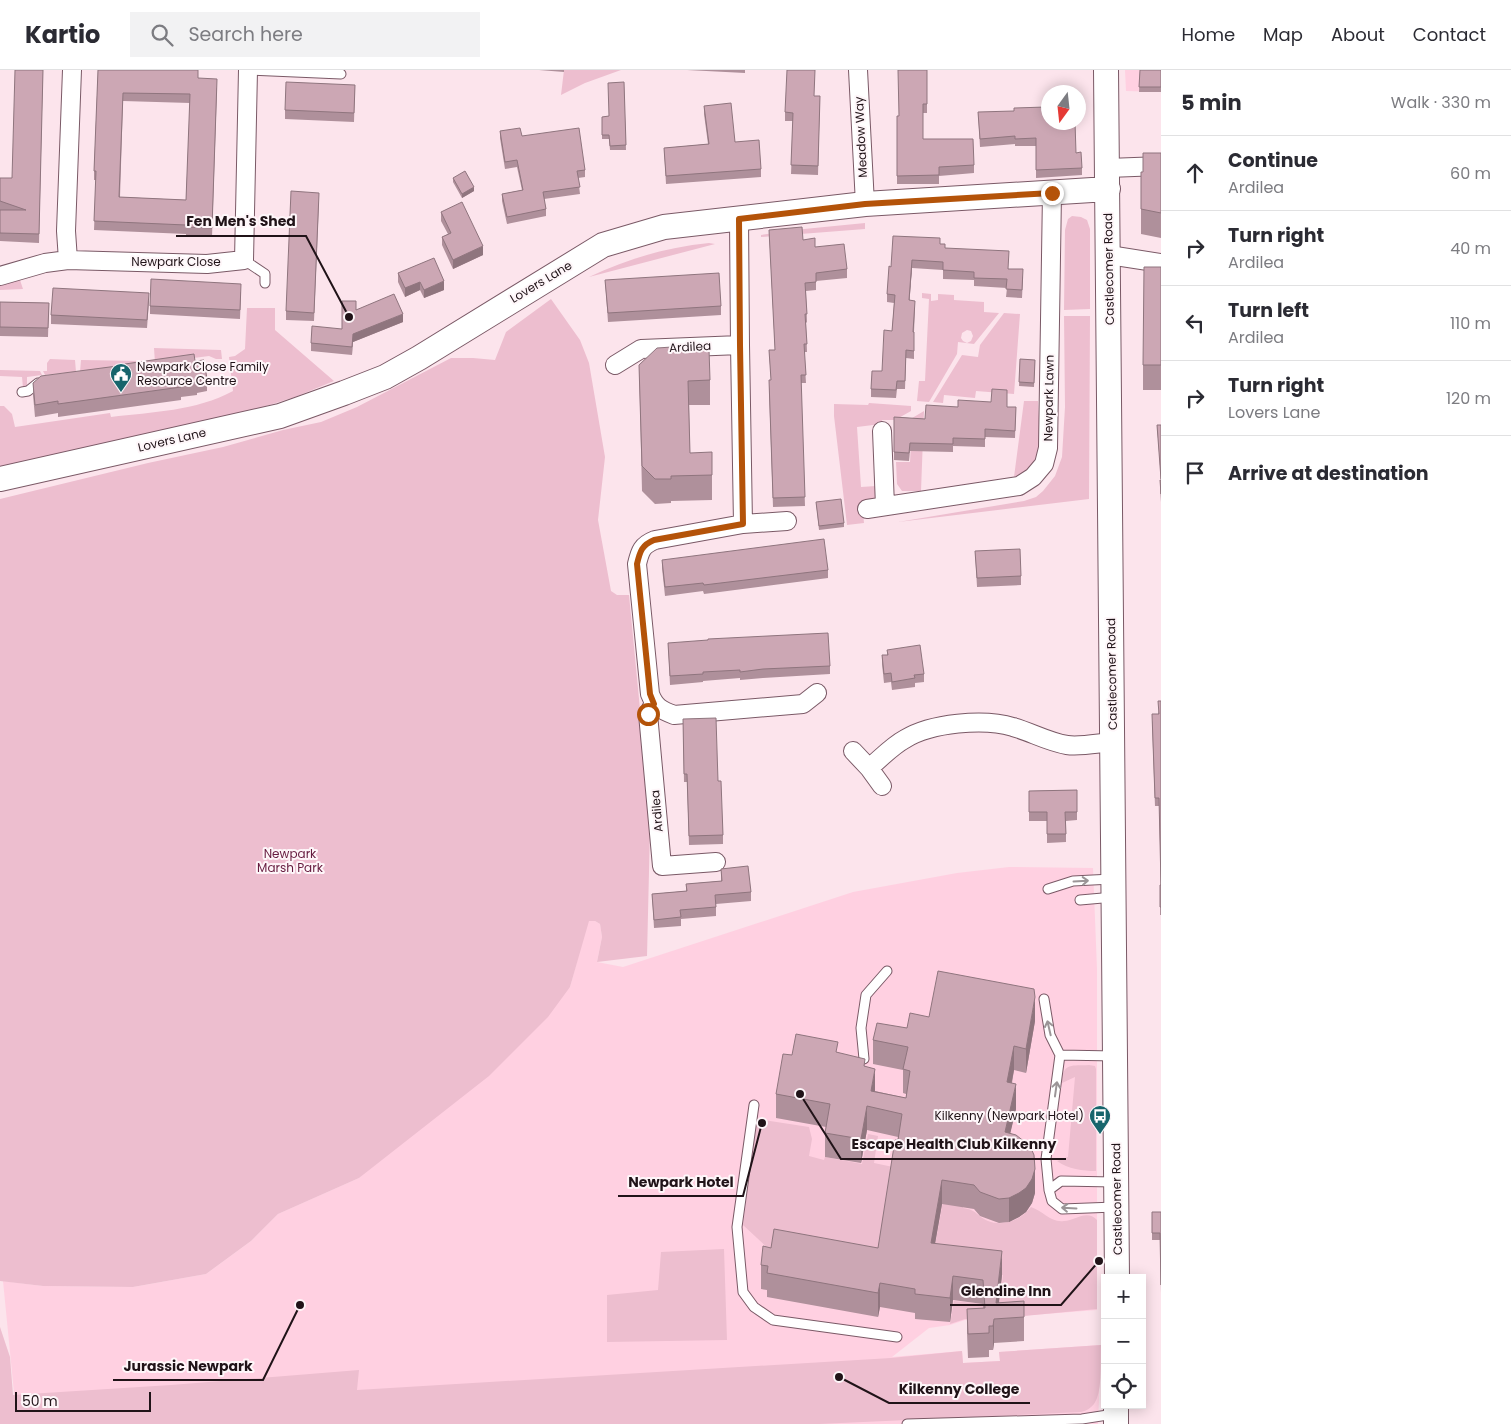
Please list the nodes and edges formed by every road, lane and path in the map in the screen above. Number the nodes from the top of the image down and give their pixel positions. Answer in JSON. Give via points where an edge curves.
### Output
{"nodes":[{"id":1,"x":72,"y":70,"type":"edge"},
{"id":2,"x":248,"y":70,"type":"edge"},
{"id":3,"x":858,"y":70,"type":"edge"},
{"id":4,"x":1106,"y":70,"type":"edge"},
{"id":5,"x":340,"y":74,"type":"dead end"},
{"id":6,"x":1161,"y":166,"type":"edge"},
{"id":7,"x":1108,"y":178,"type":"junction"},
{"id":8,"x":1052,"y":193,"type":"junction"},
{"id":9,"x":865,"y":204,"type":"junction"},
{"id":10,"x":739,"y":219,"type":"junction"},
{"id":11,"x":1109,"y":255,"type":"junction"},
{"id":12,"x":68,"y":260,"type":"junction"},
{"id":13,"x":244,"y":260,"type":"junction"},
{"id":14,"x":1161,"y":263,"type":"edge"},
{"id":15,"x":0,"y":276,"type":"edge"},
{"id":16,"x":264,"y":283,"type":"dead end"},
{"id":17,"x":740,"y":345,"type":"junction"},
{"id":18,"x":615,"y":365,"type":"dead end"},
{"id":19,"x":38,"y":383,"type":"edge"},
{"id":20,"x":22,"y":392,"type":"dead end"},
{"id":21,"x":882,"y":431,"type":"dead end"},
{"id":22,"x":0,"y":479,"type":"edge"},
{"id":23,"x":885,"y":506,"type":"junction"},
{"id":24,"x":867,"y":509,"type":"dead end"},
{"id":25,"x":787,"y":521,"type":"dead end"},
{"id":26,"x":743,"y":524,"type":"junction"},
{"id":27,"x":817,"y":693,"type":"dead end"},
{"id":28,"x":654,"y":704,"type":"junction"},
{"id":29,"x":1113,"y":742,"type":"junction"},
{"id":30,"x":852,"y":751,"type":"dead end"},
{"id":31,"x":869,"y":768,"type":"junction"},
{"id":32,"x":882,"y":786,"type":"dead end"},
{"id":33,"x":716,"y":862,"type":"dead end"},
{"id":34,"x":1048,"y":888,"type":"dead end"},
{"id":35,"x":1114,"y":888,"type":"junction"},
{"id":36,"x":1080,"y":900,"type":"dead end"},
{"id":37,"x":887,"y":971,"type":"dead end"},
{"id":38,"x":1044,"y":999,"type":"dead end"},
{"id":39,"x":1060,"y":1055,"type":"junction"},
{"id":40,"x":1115,"y":1056,"type":"junction"},
{"id":41,"x":864,"y":1059,"type":"edge"},
{"id":42,"x":754,"y":1105,"type":"dead end"},
{"id":43,"x":1116,"y":1182,"type":"junction"},
{"id":44,"x":1050,"y":1190,"type":"junction"},
{"id":45,"x":1117,"y":1207,"type":"junction"},
{"id":46,"x":1117,"y":1274,"type":"edge"},
{"id":47,"x":897,"y":1338,"type":"dead end"},
{"id":48,"x":1116,"y":1414,"type":"edge"},
{"id":49,"x":907,"y":1424,"type":"edge"}],
"edges":[{"from":1,"to":12,"type":"street","via":[[66,231]]},
{"from":2,"to":5,"type":"lane"},
{"from":2,"to":13,"type":"street"},
{"from":3,"to":9,"type":"street","name":"Meadow Way"},
{"from":4,"to":7,"type":"main road","name":"Castlecomer Road"},
{"from":6,"to":7,"type":"street"},
{"from":7,"to":8,"type":"main road","name":"Lovers Lane"},
{"from":7,"to":11,"type":"main road","name":"Castlecomer Road"},
{"from":8,"to":9,"type":"main road","name":"Lovers Lane"},
{"from":8,"to":23,"type":"street","name":"Newpark Lawn","via":[[1048,448],[1044,464],[1019,486]]},
{"from":9,"to":10,"type":"main road","name":"Lovers Lane"},
{"from":10,"to":17,"type":"street"},
{"from":10,"to":22,"type":"main road","name":"Lovers Lane","via":[[664,227],[603,245],[386,377],[289,413]]},
{"from":11,"to":14,"type":"street"},
{"from":11,"to":29,"type":"main road","name":"Castlecomer Road"},
{"from":12,"to":13,"type":"street","name":"Newpark Close","via":[[207,264]]},
{"from":12,"to":15,"type":"street","name":"Newpark Close"},
{"from":13,"to":16,"type":"lane","via":[[265,274]]},
{"from":17,"to":18,"type":"street","name":"Ardilea","via":[[641,349]]},
{"from":17,"to":26,"type":"street"},
{"from":19,"to":20,"type":"lane"},
{"from":21,"to":23,"type":"street"},
{"from":23,"to":24,"type":"street","name":"Newpark Lawn"},
{"from":25,"to":26,"type":"street","name":"Ardilea"},
{"from":26,"to":28,"type":"street","name":"Ardilea","via":[[654,540],[646,543],[640,552],[637,564],[650,694]]},
{"from":27,"to":28,"type":"street","via":[[803,704],[674,715]]},
{"from":28,"to":33,"type":"street","name":"Ardilea","via":[[648,714],[662,866]]},
{"from":29,"to":31,"type":"street","via":[[1068,746],[1010,726],[954,724],[905,738]]},
{"from":29,"to":35,"type":"main road","name":"Castlecomer Road"},
{"from":30,"to":31,"type":"street"},
{"from":31,"to":32,"type":"street"},
{"from":34,"to":35,"type":"lane","one_way":true,"via":[[1073,881]]},
{"from":35,"to":36,"type":"lane"},
{"from":35,"to":40,"type":"main road","name":"Castlecomer Road"},
{"from":37,"to":41,"type":"lane","via":[[866,995],[861,1028]]},
{"from":39,"to":38,"type":"lane","one_way":true,"via":[[1050,1035]]},
{"from":39,"to":40,"type":"lane"},
{"from":44,"to":39,"type":"lane","one_way":true,"via":[[1046,1159]]},
{"from":40,"to":43,"type":"main road","name":"Castlecomer Road"},
{"from":42,"to":47,"type":"lane","via":[[737,1227],[743,1292],[754,1307],[773,1320]]},
{"from":43,"to":44,"type":"lane","via":[[1061,1181]]},
{"from":43,"to":45,"type":"main road","name":"Castlecomer Road"},
{"from":45,"to":44,"type":"lane","one_way":true,"via":[[1062,1209],[1052,1202]]},
{"from":45,"to":46,"type":"main road","name":"Castlecomer Road"},
{"from":48,"to":49,"type":"lane"}]}
